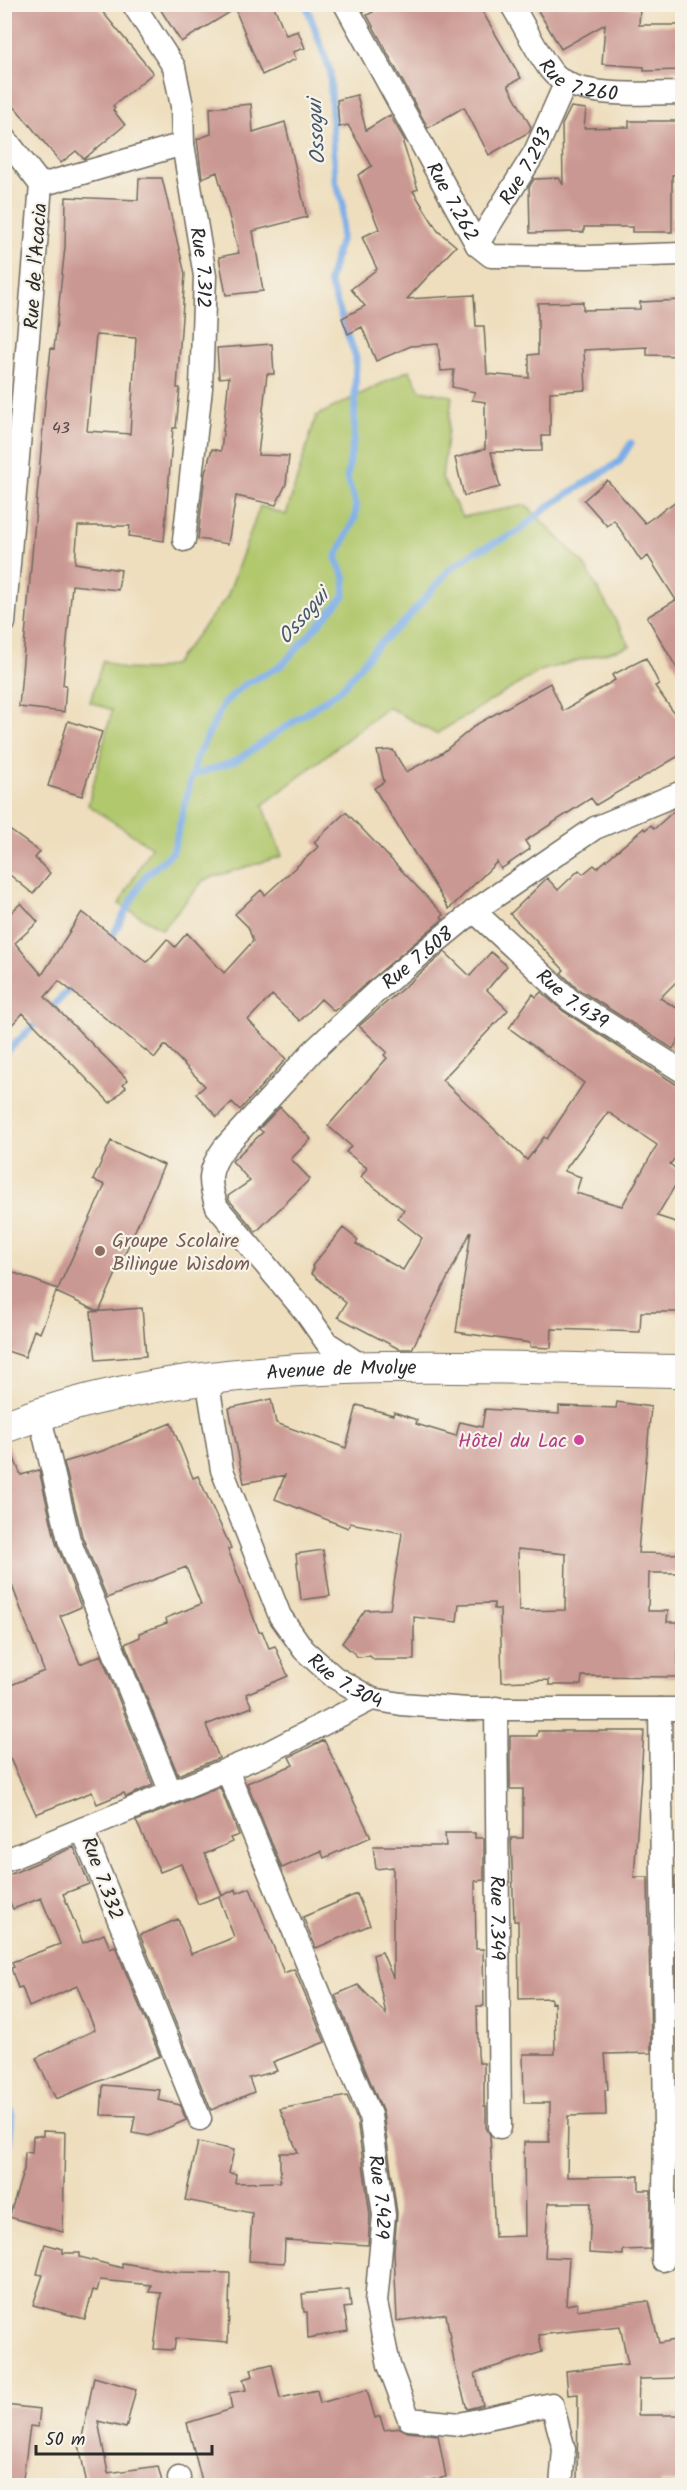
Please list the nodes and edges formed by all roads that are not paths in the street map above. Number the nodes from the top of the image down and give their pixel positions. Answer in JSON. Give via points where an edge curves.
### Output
{"nodes":[{"id":1,"x":133,"y":4,"type":"edge"},
{"id":2,"x":345,"y":4,"type":"edge"},
{"id":3,"x":511,"y":4,"type":"edge"},
{"id":4,"x":566,"y":82,"type":"junction"},
{"id":5,"x":682,"y":93,"type":"edge"},
{"id":6,"x":4,"y":137,"type":"edge"},
{"id":7,"x":183,"y":144,"type":"junction"},
{"id":8,"x":41,"y":185,"type":"junction"},
{"id":9,"x":477,"y":245,"type":"junction"},
{"id":10,"x":682,"y":254,"type":"edge"},
{"id":11,"x":12,"y":464,"type":"edge"},
{"id":12,"x":184,"y":540,"type":"dead end"},
{"id":13,"x":4,"y":623,"type":"edge"},
{"id":14,"x":682,"y":792,"type":"edge"},
{"id":15,"x":474,"y":911,"type":"junction"},
{"id":16,"x":682,"y":1071,"type":"edge"},
{"id":17,"x":365,"y":1368,"type":"junction"},
{"id":18,"x":682,"y":1371,"type":"edge"},
{"id":19,"x":207,"y":1378,"type":"junction"},
{"id":20,"x":39,"y":1413,"type":"junction"},
{"id":21,"x":4,"y":1427,"type":"edge"},
{"id":22,"x":372,"y":1699,"type":"junction"},
{"id":23,"x":496,"y":1708,"type":"junction"},
{"id":24,"x":660,"y":1709,"type":"junction"},
{"id":25,"x":682,"y":1709,"type":"edge"},
{"id":26,"x":227,"y":1770,"type":"junction"},
{"id":27,"x":171,"y":1792,"type":"junction"},
{"id":28,"x":82,"y":1829,"type":"junction"},
{"id":29,"x":4,"y":1861,"type":"edge"},
{"id":30,"x":200,"y":2120,"type":"dead end"},
{"id":31,"x":501,"y":2127,"type":"dead end"},
{"id":32,"x":663,"y":2260,"type":"dead end"},
{"id":33,"x":561,"y":2486,"type":"edge"}],
"edges":[{"from":1,"to":7,"type":"street","name":"Rue 7.312","via":[[174,66],[182,106]]},
{"from":2,"to":9,"type":"street","name":"Rue 7.262"},
{"from":3,"to":4,"type":"street","name":"Rue 7.260","via":[[553,74]]},
{"from":4,"to":5,"type":"street","name":"Rue 7.260","via":[[601,93]]},
{"from":4,"to":9,"type":"street","name":"Rue 7.293","via":[[535,152]]},
{"from":6,"to":8,"type":"street","name":"Rue de l'Acacia"},
{"from":7,"to":8,"type":"street"},
{"from":7,"to":12,"type":"street","name":"Rue 7.312","via":[[205,276],[201,388]]},
{"from":8,"to":11,"type":"street","name":"Rue de l'Acacia"},
{"from":9,"to":10,"type":"street","name":"Rue 7.262","via":[[491,256]]},
{"from":11,"to":13,"type":"street","name":"Rue de l'Acacia"},
{"from":14,"to":15,"type":"street","name":"Rue 7.608","via":[[595,828]]},
{"from":15,"to":16,"type":"street","name":"Rue 7.439","via":[[570,1000]]},
{"from":15,"to":17,"type":"street","name":"Rue 7.608","via":[[380,988],[312,1052],[212,1165],[211,1189],[217,1207],[327,1343]]},
{"from":17,"to":18,"type":"main road","name":"Avenue de Mvolye"},
{"from":17,"to":19,"type":"main road","name":"Avenue de Mvolye"},
{"from":19,"to":20,"type":"main road","name":"Avenue de Mvolye","via":[[111,1394]]},
{"from":19,"to":22,"type":"street","name":"Rue 7.304","via":[[222,1470],[280,1616],[304,1650],[334,1677]]},
{"from":20,"to":21,"type":"main road","name":"Avenue de Mvolye"},
{"from":20,"to":27,"type":"street","via":[[69,1540]]},
{"from":22,"to":23,"type":"street","name":"Rue 7.304","via":[[429,1707]]},
{"from":22,"to":26,"type":"street","name":"Rue 7.332"},
{"from":23,"to":24,"type":"street","name":"Rue 7.304"},
{"from":23,"to":31,"type":"street","name":"Rue 7.349"},
{"from":24,"to":25,"type":"street","name":"Rue 7.304"},
{"from":24,"to":32,"type":"street"},
{"from":26,"to":27,"type":"street","name":"Rue 7.332"},
{"from":26,"to":33,"type":"street","name":"Rue 7.429","via":[[370,2115],[384,2215],[376,2301],[389,2366],[410,2419],[460,2424],[552,2404],[564,2449]]},
{"from":27,"to":28,"type":"street","name":"Rue 7.332"},
{"from":28,"to":29,"type":"street"},
{"from":28,"to":30,"type":"street","name":"Rue 7.332"}]}
